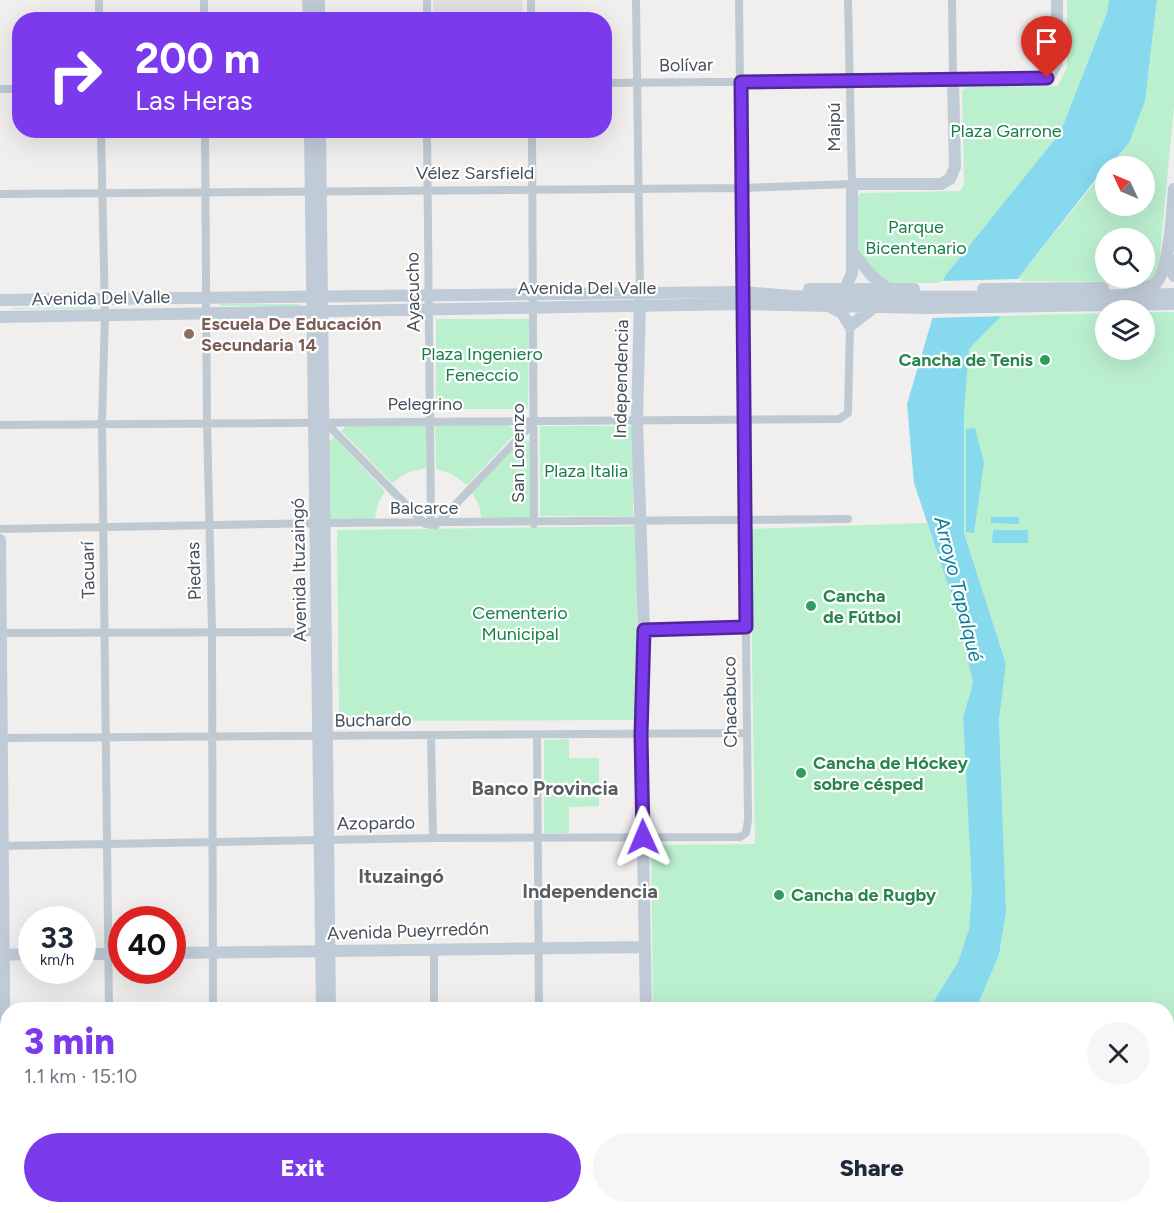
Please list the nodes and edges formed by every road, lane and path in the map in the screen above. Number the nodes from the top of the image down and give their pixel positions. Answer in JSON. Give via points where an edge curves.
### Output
{"nodes":[{"id":1,"x":636,"y":0,"type":"edge"},
{"id":2,"x":739,"y":0,"type":"edge"},
{"id":3,"x":848,"y":0,"type":"edge"},
{"id":4,"x":952,"y":0,"type":"edge"},
{"id":5,"x":1057,"y":0,"type":"edge"},
{"id":6,"x":953,"y":80,"type":"junction"},
{"id":7,"x":852,"y":81,"type":"junction"},
{"id":8,"x":741,"y":82,"type":"junction"},
{"id":9,"x":612,"y":83,"type":"edge"},
{"id":10,"x":637,"y":83,"type":"junction"},
{"id":11,"x":101,"y":138,"type":"edge"},
{"id":12,"x":205,"y":138,"type":"edge"},
{"id":13,"x":311,"y":138,"type":"edge"},
{"id":14,"x":319,"y":138,"type":"edge"},
{"id":15,"x":427,"y":138,"type":"edge"},
{"id":16,"x":532,"y":138,"type":"edge"},
{"id":17,"x":852,"y":184,"type":"junction"},
{"id":18,"x":742,"y":188,"type":"junction"},
{"id":19,"x":638,"y":189,"type":"junction"},
{"id":20,"x":1174,"y":189,"type":"edge"},
{"id":21,"x":428,"y":191,"type":"junction"},
{"id":22,"x":532,"y":191,"type":"junction"},
{"id":23,"x":103,"y":193,"type":"junction"},
{"id":24,"x":316,"y":193,"type":"junction"},
{"id":25,"x":0,"y":194,"type":"edge"},
{"id":26,"x":205,"y":194,"type":"junction"},
{"id":27,"x":853,"y":253,"type":"junction"},
{"id":28,"x":1168,"y":256,"type":"junction"},
{"id":29,"x":1174,"y":276,"type":"edge"},
{"id":30,"x":846,"y":287,"type":"junction"},
{"id":31,"x":887,"y":288,"type":"junction"},
{"id":32,"x":640,"y":293,"type":"junction"},
{"id":33,"x":1174,"y":294,"type":"edge"},
{"id":34,"x":319,"y":296,"type":"junction"},
{"id":35,"x":1026,"y":297,"type":"junction"},
{"id":36,"x":207,"y":298,"type":"junction"},
{"id":37,"x":743,"y":298,"type":"junction"},
{"id":38,"x":927,"y":298,"type":"junction"},
{"id":39,"x":104,"y":299,"type":"junction"},
{"id":40,"x":0,"y":300,"type":"edge"},
{"id":41,"x":534,"y":300,"type":"junction"},
{"id":42,"x":431,"y":301,"type":"junction"},
{"id":43,"x":1174,"y":304,"type":"edge"},
{"id":44,"x":640,"y":306,"type":"junction"},
{"id":45,"x":828,"y":306,"type":"junction"},
{"id":46,"x":873,"y":308,"type":"junction"},
{"id":47,"x":319,"y":311,"type":"junction"},
{"id":48,"x":207,"y":315,"type":"junction"},
{"id":49,"x":105,"y":316,"type":"junction"},
{"id":50,"x":0,"y":317,"type":"edge"},
{"id":51,"x":0,"y":324,"type":"edge"},
{"id":52,"x":850,"y":326,"type":"junction"},
{"id":53,"x":430,"y":420,"type":"junction"},
{"id":54,"x":320,"y":421,"type":"junction"},
{"id":55,"x":637,"y":421,"type":"junction"},
{"id":56,"x":743,"y":421,"type":"junction"},
{"id":57,"x":102,"y":422,"type":"junction"},
{"id":58,"x":534,"y":422,"type":"junction"},
{"id":59,"x":207,"y":423,"type":"junction"},
{"id":60,"x":0,"y":425,"type":"edge"},
{"id":61,"x":848,"y":519,"type":"dead end"},
{"id":62,"x":641,"y":522,"type":"junction"},
{"id":63,"x":744,"y":522,"type":"junction"},
{"id":64,"x":321,"y":524,"type":"junction"},
{"id":65,"x":534,"y":524,"type":"junction"},
{"id":66,"x":431,"y":525,"type":"junction"},
{"id":67,"x":209,"y":526,"type":"junction"},
{"id":68,"x":104,"y":528,"type":"junction"},
{"id":69,"x":0,"y":530,"type":"edge"},
{"id":70,"x":0,"y":540,"type":"edge"},
{"id":71,"x":746,"y":627,"type":"junction"},
{"id":72,"x":644,"y":630,"type":"junction"},
{"id":73,"x":212,"y":632,"type":"junction"},
{"id":74,"x":322,"y":632,"type":"junction"},
{"id":75,"x":1,"y":633,"type":"edge"},
{"id":76,"x":105,"y":633,"type":"junction"},
{"id":77,"x":747,"y":733,"type":"junction"},
{"id":78,"x":537,"y":735,"type":"junction"},
{"id":79,"x":641,"y":735,"type":"junction"},
{"id":80,"x":431,"y":736,"type":"junction"},
{"id":81,"x":323,"y":737,"type":"junction"},
{"id":82,"x":1,"y":738,"type":"edge"},
{"id":83,"x":105,"y":738,"type":"junction"},
{"id":84,"x":212,"y":738,"type":"junction"},
{"id":85,"x":748,"y":827,"type":"joint"},
{"id":86,"x":643,"y":837,"type":"junction"},
{"id":87,"x":433,"y":838,"type":"junction"},
{"id":88,"x":537,"y":839,"type":"junction"},
{"id":89,"x":324,"y":840,"type":"junction"},
{"id":90,"x":213,"y":843,"type":"junction"},
{"id":91,"x":107,"y":844,"type":"junction"},
{"id":92,"x":2,"y":846,"type":"edge"},
{"id":93,"x":112,"y":906,"type":"edge"},
{"id":94,"x":539,"y":946,"type":"junction"},
{"id":95,"x":644,"y":946,"type":"junction"},
{"id":96,"x":434,"y":948,"type":"junction"},
{"id":97,"x":325,"y":952,"type":"junction"},
{"id":98,"x":186,"y":953,"type":"edge"},
{"id":99,"x":212,"y":953,"type":"junction"},
{"id":100,"x":18,"y":954,"type":"edge"},
{"id":101,"x":1,"y":955,"type":"edge"},
{"id":102,"x":112,"y":984,"type":"edge"},
{"id":103,"x":4,"y":1002,"type":"edge"},
{"id":104,"x":110,"y":1002,"type":"edge"},
{"id":105,"x":213,"y":1002,"type":"edge"},
{"id":106,"x":322,"y":1002,"type":"edge"},
{"id":107,"x":329,"y":1002,"type":"edge"},
{"id":108,"x":434,"y":1002,"type":"edge"},
{"id":109,"x":539,"y":1002,"type":"edge"},
{"id":110,"x":646,"y":1002,"type":"edge"}],
"edges":[{"from":1,"to":10,"type":"street","name":"Independencia"},
{"from":2,"to":8,"type":"street","name":"Chacabuco"},
{"from":3,"to":7,"type":"street","name":"Maipú"},
{"from":4,"to":6,"type":"street"},
{"from":5,"to":6,"type":"main road","name":"Bolívar","via":[[1057,63],[1053,73],[1042,79]]},
{"from":6,"to":7,"type":"street","name":"Bolívar"},
{"from":6,"to":17,"type":"main road","name":"Vélez Sarsfield","via":[[955,167],[950,180],[940,184]]},
{"from":7,"to":8,"type":"street","name":"Bolívar"},
{"from":7,"to":17,"type":"street","name":"Maipú"},
{"from":8,"to":10,"type":"street","name":"Bolívar"},
{"from":8,"to":18,"type":"street","name":"Chacabuco"},
{"from":9,"to":10,"type":"street","name":"Bolívar"},
{"from":10,"to":19,"type":"street","name":"Independencia"},
{"from":11,"to":23,"type":"street","name":"Tacuarí"},
{"from":12,"to":26,"type":"street","name":"Piedras"},
{"from":13,"to":24,"type":"main road","name":"Avenida Ituzaingó"},
{"from":14,"to":24,"type":"main road","name":"Avenida Ituzaingó"},
{"from":15,"to":21,"type":"street","name":"Ayacucho"},
{"from":16,"to":22,"type":"street","name":"San Lorenzo"},
{"from":17,"to":18,"type":"street","name":"Vélez Sarsfield"},
{"from":17,"to":27,"type":"main road","name":"Maipú"},
{"from":18,"to":19,"type":"street","name":"Vélez Sarsfield"},
{"from":18,"to":37,"type":"street","name":"Chacabuco"},
{"from":19,"to":22,"type":"street","name":"Vélez Sarsfield"},
{"from":19,"to":32,"type":"street","name":"Independencia"},
{"from":20,"to":28,"type":"main road"},
{"from":21,"to":22,"type":"street","name":"Vélez Sarsfield"},
{"from":21,"to":24,"type":"street","name":"Vélez Sarsfield"},
{"from":21,"to":42,"type":"street","name":"Ayacucho"},
{"from":22,"to":41,"type":"street","name":"San Lorenzo"},
{"from":23,"to":25,"type":"street","name":"Vélez Sarsfield"},
{"from":23,"to":26,"type":"street","name":"Vélez Sarsfield"},
{"from":23,"to":39,"type":"street","name":"Tacuarí"},
{"from":24,"to":26,"type":"street","name":"Vélez Sarsfield"},
{"from":24,"to":34,"type":"main road","name":"Avenida Ituzaingó"},
{"from":26,"to":36,"type":"street","name":"Piedras"},
{"from":27,"to":30,"type":"main road","name":"Maipú","via":[[852,273]]},
{"from":27,"to":31,"type":"main road"},
{"from":28,"to":29,"type":"main road"},
{"from":28,"to":35,"type":"main road","name":"Avenida Del Valle","via":[[1159,279],[1151,286]]},
{"from":30,"to":31,"type":"main road","name":"Avenida Del Valle"},
{"from":30,"to":37,"type":"main road","name":"Avenida Del Valle"},
{"from":31,"to":38,"type":"main road","name":"Avenida Del Valle"},
{"from":32,"to":37,"type":"main road","name":"Avenida Del Valle"},
{"from":32,"to":41,"type":"main road","name":"Avenida Del Valle"},
{"from":32,"to":44,"type":"main road","name":"Independencia"},
{"from":33,"to":35,"type":"main road","name":"Avenida Del Valle"},
{"from":34,"to":36,"type":"main road","name":"Avenida Del Valle"},
{"from":34,"to":42,"type":"main road","name":"Avenida Del Valle"},
{"from":34,"to":47,"type":"main road","name":"Avenida Ituzaingó"},
{"from":35,"to":38,"type":"main road","name":"Avenida Del Valle"},
{"from":35,"to":38,"type":"main road","name":"Avenida Del Valle"},
{"from":35,"to":43,"type":"main road","name":"Avenida Del Valle"},
{"from":36,"to":39,"type":"main road","name":"Avenida Del Valle"},
{"from":36,"to":48,"type":"street","name":"Piedras"},
{"from":37,"to":38,"type":"main road","name":"Avenida Del Valle"},
{"from":37,"to":44,"type":"main road","name":"Avenida Del Valle"},
{"from":37,"to":45,"type":"main road","name":"Avenida Del Valle"},
{"from":37,"to":56,"type":"street","name":"Chacabuco"},
{"from":38,"to":46,"type":"main road","name":"Avenida Del Valle"},
{"from":39,"to":40,"type":"main road","name":"Avenida Del Valle"},
{"from":39,"to":49,"type":"street","name":"Tacuarí"},
{"from":41,"to":42,"type":"main road","name":"Avenida Del Valle"},
{"from":41,"to":44,"type":"main road","name":"Avenida Del Valle"},
{"from":41,"to":58,"type":"street","name":"San Lorenzo"},
{"from":42,"to":47,"type":"main road","name":"Avenida Del Valle"},
{"from":42,"to":53,"type":"street","name":"Ayacucho"},
{"from":44,"to":55,"type":"main road","name":"Independencia"},
{"from":45,"to":46,"type":"main road","name":"Avenida Del Valle"},
{"from":45,"to":52,"type":"main road","via":[[842,313]]},
{"from":46,"to":52,"type":"main road"},
{"from":47,"to":48,"type":"main road","name":"Avenida Del Valle"},
{"from":47,"to":54,"type":"main road","name":"Avenida Ituzaingó"},
{"from":48,"to":49,"type":"main road","name":"Avenida Del Valle"},
{"from":48,"to":59,"type":"street","name":"Piedras"},
{"from":49,"to":50,"type":"main road","name":"Avenida Del Valle"},
{"from":49,"to":57,"type":"street","name":"Tacuarí"},
{"from":50,"to":51,"type":"main road"},
{"from":52,"to":56,"type":"street","name":"Pelegrino","via":[[848,413],[839,419]]},
{"from":53,"to":54,"type":"street","name":"Pelegrino"},
{"from":53,"to":58,"type":"street","name":"Pelegrino"},
{"from":53,"to":66,"type":"street","name":"Ayacucho"},
{"from":54,"to":59,"type":"street","name":"Pelegrino"},
{"from":54,"to":64,"type":"main road","name":"Avenida Ituzaingó"},
{"from":54,"to":66,"type":"street"},
{"from":55,"to":56,"type":"street","name":"Pelegrino"},
{"from":55,"to":58,"type":"street","name":"Pelegrino"},
{"from":55,"to":62,"type":"main road","name":"Independencia"},
{"from":56,"to":63,"type":"street","name":"Chacabuco"},
{"from":57,"to":59,"type":"street","name":"Pelegrino"},
{"from":57,"to":60,"type":"street","name":"Pelegrino"},
{"from":57,"to":68,"type":"street","name":"Tacuarí"},
{"from":58,"to":65,"type":"street","name":"San Lorenzo"},
{"from":58,"to":66,"type":"street"},
{"from":59,"to":67,"type":"street","name":"Piedras"},
{"from":61,"to":63,"type":"street","name":"Balcarce"},
{"from":62,"to":63,"type":"street","name":"Balcarce"},
{"from":62,"to":65,"type":"street","name":"Balcarce"},
{"from":62,"to":72,"type":"main road","name":"Independencia"},
{"from":63,"to":71,"type":"street","name":"Chacabuco"},
{"from":64,"to":66,"type":"street","name":"Balcarce"},
{"from":64,"to":67,"type":"street","name":"Balcarce"},
{"from":64,"to":74,"type":"main road","name":"Avenida Ituzaingó"},
{"from":65,"to":66,"type":"street","name":"Balcarce"},
{"from":67,"to":68,"type":"street","name":"Balcarce"},
{"from":67,"to":73,"type":"street","name":"Piedras"},
{"from":68,"to":69,"type":"street","name":"Balcarce"},
{"from":68,"to":76,"type":"street","name":"Tacuarí"},
{"from":70,"to":75,"type":"main road"},
{"from":71,"to":72,"type":"street"},
{"from":71,"to":77,"type":"street","name":"Chacabuco"},
{"from":72,"to":79,"type":"main road","name":"Independencia"},
{"from":73,"to":74,"type":"street"},
{"from":73,"to":76,"type":"street"},
{"from":73,"to":84,"type":"street","name":"Piedras"},
{"from":74,"to":81,"type":"main road","name":"Avenida Ituzaingó"},
{"from":75,"to":76,"type":"street"},
{"from":75,"to":82,"type":"main road"},
{"from":76,"to":83,"type":"street","name":"Tacuarí"},
{"from":77,"to":79,"type":"street","name":"Buchardo"},
{"from":77,"to":85,"type":"street","name":"Chacabuco"},
{"from":78,"to":79,"type":"street","name":"Buchardo"},
{"from":78,"to":80,"type":"street","name":"Buchardo"},
{"from":78,"to":88,"type":"street"},
{"from":79,"to":86,"type":"main road","name":"Independencia"},
{"from":80,"to":81,"type":"street","name":"Buchardo"},
{"from":80,"to":87,"type":"street"},
{"from":81,"to":84,"type":"street","name":"Buchardo"},
{"from":81,"to":89,"type":"main road","name":"Avenida Ituzaingó"},
{"from":82,"to":83,"type":"street","name":"Buchardo"},
{"from":82,"to":92,"type":"main road"},
{"from":83,"to":84,"type":"street","name":"Buchardo"},
{"from":83,"to":91,"type":"street","name":"Tacuarí"},
{"from":84,"to":90,"type":"street","name":"Piedras"},
{"from":85,"to":86,"type":"street","name":"Azopardo","via":[[740,837]]},
{"from":86,"to":88,"type":"street","name":"Azopardo"},
{"from":86,"to":95,"type":"main road","name":"Independencia"},
{"from":87,"to":88,"type":"street","name":"Azopardo"},
{"from":87,"to":89,"type":"street","name":"Azopardo"},
{"from":88,"to":94,"type":"street"},
{"from":89,"to":90,"type":"street","name":"Azopardo"},
{"from":89,"to":97,"type":"main road","name":"Avenida Ituzaingó"},
{"from":90,"to":91,"type":"street","name":"Azopardo"},
{"from":90,"to":99,"type":"street","name":"Piedras"},
{"from":91,"to":92,"type":"street","name":"Azopardo"},
{"from":91,"to":93,"type":"street","name":"Tacuarí"},
{"from":92,"to":101,"type":"main road"},
{"from":94,"to":95,"type":"main road","name":"Avenida Pueyrredón"},
{"from":94,"to":96,"type":"main road","name":"Avenida Pueyrredón"},
{"from":94,"to":109,"type":"street"},
{"from":95,"to":110,"type":"main road","name":"Independencia"},
{"from":96,"to":97,"type":"main road","name":"Avenida Pueyrredón"},
{"from":96,"to":108,"type":"street"},
{"from":97,"to":99,"type":"main road","name":"Avenida Pueyrredón"},
{"from":97,"to":106,"type":"main road","name":"Avenida Ituzaingó"},
{"from":97,"to":107,"type":"main road","name":"Avenida Ituzaingó"},
{"from":98,"to":99,"type":"main road","name":"Avenida Pueyrredón"},
{"from":99,"to":105,"type":"street","name":"Piedras"},
{"from":100,"to":101,"type":"main road"},
{"from":101,"to":103,"type":"main road"},
{"from":102,"to":104,"type":"street","name":"Tacuarí"}]}
